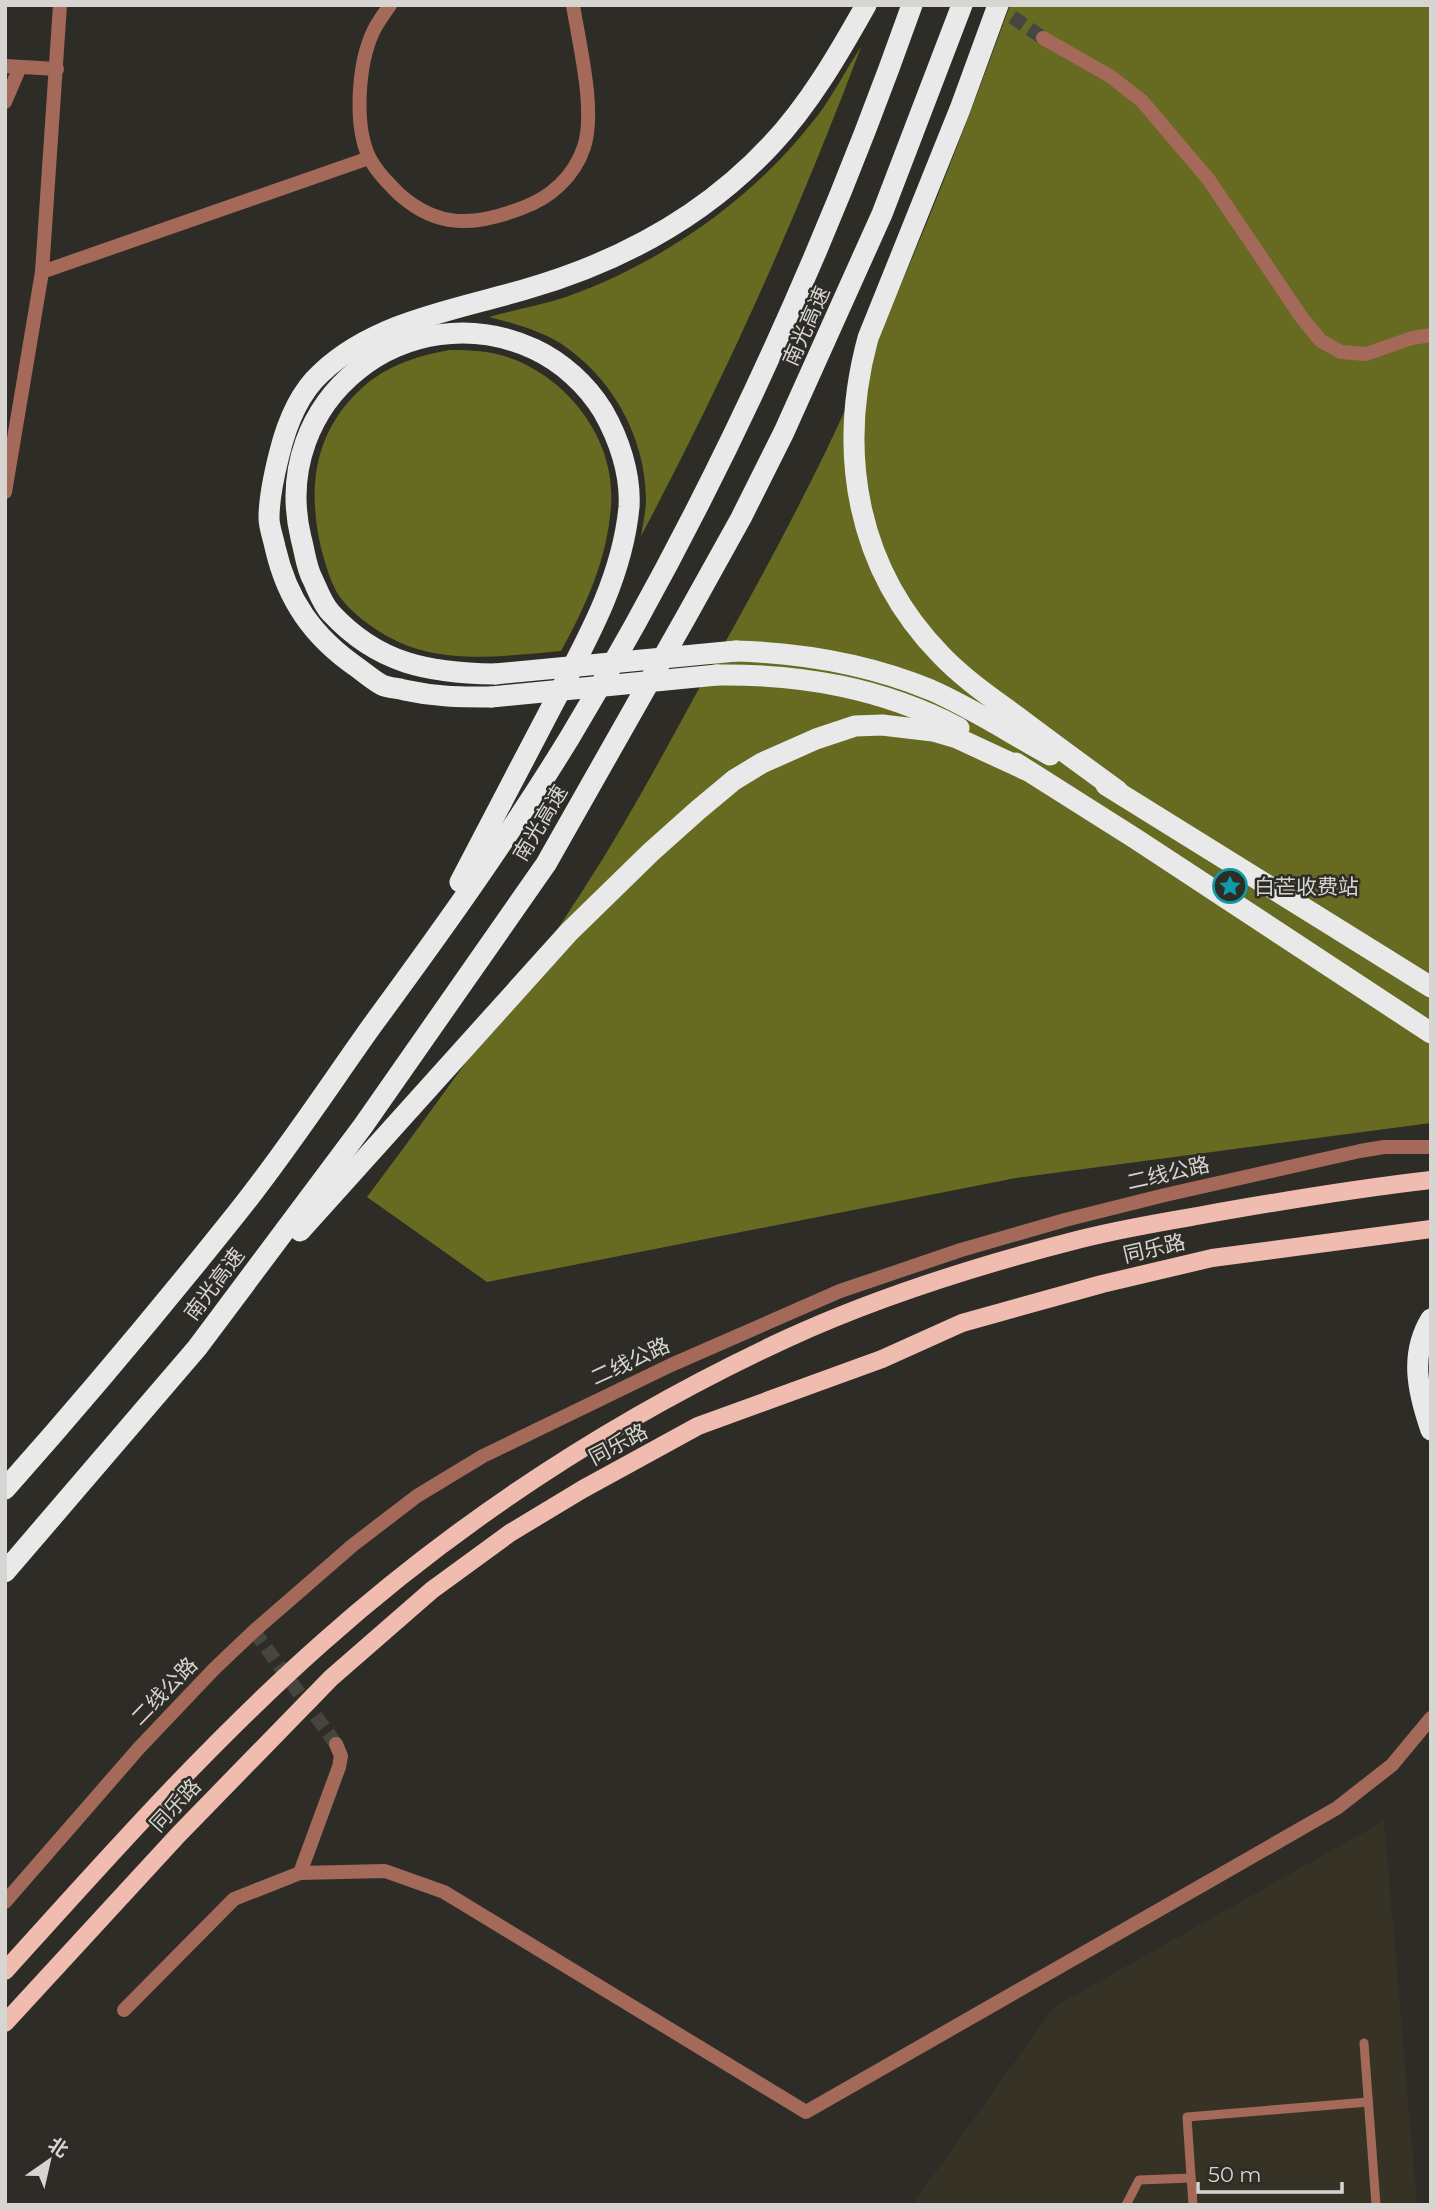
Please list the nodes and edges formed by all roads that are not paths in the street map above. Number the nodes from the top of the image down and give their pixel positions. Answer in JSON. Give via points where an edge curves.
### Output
{"nodes":[{"id":1,"x":60,"y":5,"type":"edge"},
{"id":2,"x":390,"y":5,"type":"edge"},
{"id":3,"x":573,"y":5,"type":"edge"},
{"id":4,"x":866,"y":5,"type":"edge"},
{"id":5,"x":912,"y":5,"type":"edge"},
{"id":6,"x":962,"y":5,"type":"edge"},
{"id":7,"x":998,"y":5,"type":"edge"},
{"id":8,"x":1043,"y":38,"type":"tunnel mouth"},
{"id":9,"x":13,"y":66,"type":"edge"},
{"id":10,"x":57,"y":69,"type":"junction"},
{"id":11,"x":5,"y":102,"type":"edge"},
{"id":12,"x":369,"y":158,"type":"junction"},
{"id":13,"x":42,"y":272,"type":"junction"},
{"id":14,"x":1431,"y":335,"type":"edge"},
{"id":15,"x":5,"y":492,"type":"edge"},
{"id":16,"x":1026,"y":770,"type":"junction"},
{"id":17,"x":1118,"y":792,"type":"junction"},
{"id":18,"x":1364,"y":947,"type":"junction"},
{"id":19,"x":411,"y":972,"type":"junction"},
{"id":20,"x":1431,"y":987,"type":"edge"},
{"id":21,"x":1431,"y":998,"type":"edge"},
{"id":22,"x":1431,"y":1033,"type":"edge"},
{"id":23,"x":1431,"y":1147,"type":"edge"},
{"id":24,"x":1431,"y":1180,"type":"edge"},
{"id":25,"x":1431,"y":1228,"type":"edge"},
{"id":26,"x":1431,"y":1319,"type":"edge"},
{"id":27,"x":197,"y":1348,"type":"junction"},
{"id":28,"x":1431,"y":1430,"type":"edge"},
{"id":29,"x":5,"y":1489,"type":"edge"},
{"id":30,"x":5,"y":1572,"type":"edge"},
{"id":31,"x":1431,"y":1718,"type":"edge"},
{"id":32,"x":336,"y":1744,"type":"tunnel mouth"},
{"id":33,"x":300,"y":1873,"type":"junction"},
{"id":34,"x":5,"y":1902,"type":"edge"},
{"id":35,"x":5,"y":1970,"type":"edge"},
{"id":36,"x":124,"y":2010,"type":"dead end"},
{"id":37,"x":5,"y":2023,"type":"edge"},
{"id":38,"x":1364,"y":2043,"type":"dead end"},
{"id":39,"x":1368,"y":2102,"type":"junction"},
{"id":40,"x":1191,"y":2178,"type":"junction"},
{"id":41,"x":1126,"y":2205,"type":"edge"},
{"id":42,"x":1193,"y":2205,"type":"edge"},
{"id":43,"x":1376,"y":2205,"type":"edge"}],
"edges":[{"from":1,"to":10,"type":"street"},
{"from":2,"to":12,"type":"street","via":[[373,33],[363,63],[360,116]]},
{"from":3,"to":12,"type":"street","via":[[589,123],[584,147],[558,188],[515,211],[459,222],[435,218],[414,207]]},
{"from":4,"to":16,"type":"highway","bridge":true,"via":[[804,104],[773,143],[705,205],[664,232],[594,266],[418,320],[344,352],[318,376],[284,434],[269,520],[281,573],[301,615],[338,654],[383,685],[438,697],[491,697],[717,675],[799,678],[880,695],[956,726]]},
{"from":5,"to":19,"type":"highway","name":"南光高速","via":[[801,289],[682,534],[570,737]]},
{"from":6,"to":27,"type":"highway","name":"南光高速","via":[[882,214],[784,432],[613,749],[546,863],[486,951],[363,1126]]},
{"from":7,"to":17,"type":"highway","via":[[868,338],[855,398],[857,490],[886,578],[939,653],[986,694]]},
{"from":8,"to":14,"type":"street","via":[[1110,76],[1142,101],[1209,180],[1321,341],[1341,352],[1366,354]]},
{"from":9,"to":10,"type":"street"},
{"from":9,"to":11,"type":"street"},
{"from":10,"to":13,"type":"street"},
{"from":12,"to":13,"type":"street"},
{"from":13,"to":15,"type":"street"},
{"from":16,"to":22,"type":"highway"},
{"from":16,"to":27,"type":"highway","via":[[957,738],[882,725],[855,726],[816,739],[762,762],[734,780],[569,932]]},
{"from":17,"to":18,"type":"highway"},
{"from":17,"to":19,"type":"highway","bridge":true,"via":[[969,709],[895,677],[817,657],[736,651],[495,674],[451,674],[407,664],[367,644],[329,612],[310,575],[296,494],[302,454],[329,398],[378,355],[412,340],[483,333],[516,341],[572,374],[596,400],[613,429],[626,468],[629,503],[621,555],[589,636]]},
{"from":18,"to":20,"type":"highway"},
{"from":18,"to":21,"type":"highway"},
{"from":19,"to":29,"type":"highway","name":"南光高速","via":[[240,1210]]},
{"from":23,"to":34,"type":"street","name":"二线公路","via":[[1360,1151],[1164,1195],[961,1250],[840,1290],[484,1456],[417,1496],[273,1613],[139,1748]]},
{"from":24,"to":35,"type":"main road","name":"同乐路","via":[[1330,1192],[1157,1223],[996,1262],[882,1300],[789,1338],[621,1425],[518,1490],[413,1566],[324,1641],[185,1774]]},
{"from":25,"to":37,"type":"main road","name":"同乐路","via":[[1212,1258],[962,1323],[882,1359],[698,1426],[583,1489],[510,1532],[432,1590],[331,1678]]},
{"from":26,"to":28,"type":"highway","via":[[1416,1361],[1419,1397]]},
{"from":27,"to":30,"type":"highway","name":"南光高速"},
{"from":31,"to":33,"type":"street","via":[[1392,1765],[1338,1808],[806,2112],[444,1892],[385,1871]]},
{"from":32,"to":33,"type":"street","via":[[339,1767]]},
{"from":33,"to":36,"type":"street","via":[[234,1899]]},
{"from":38,"to":39,"type":"lane"},
{"from":39,"to":40,"type":"lane","via":[[1187,2117]]},
{"from":39,"to":43,"type":"lane"},
{"from":40,"to":41,"type":"lane","via":[[1139,2180]]},
{"from":40,"to":42,"type":"lane"}]}
